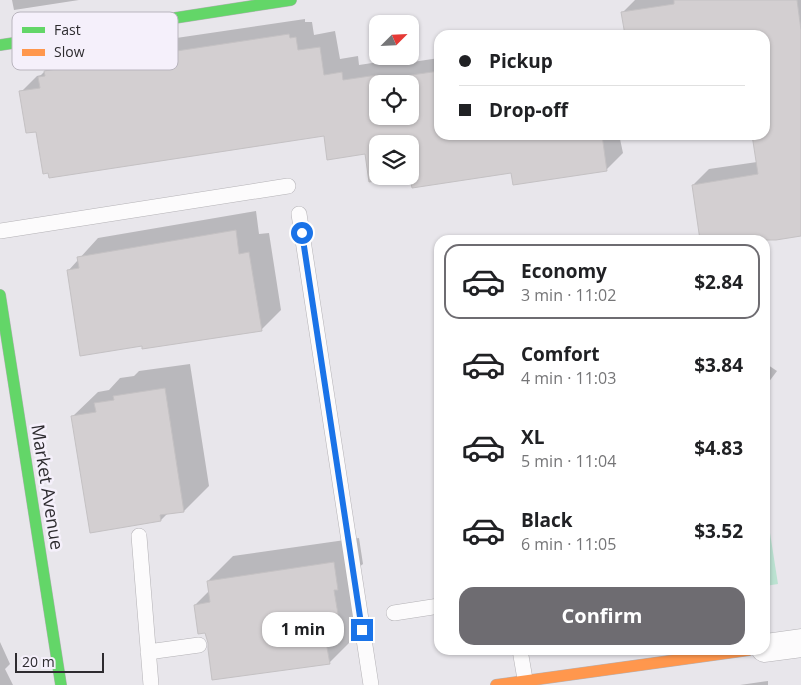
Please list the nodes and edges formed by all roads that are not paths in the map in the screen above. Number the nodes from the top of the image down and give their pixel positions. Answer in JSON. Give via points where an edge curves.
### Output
{"nodes":[{"id":1,"x":291,"y":0,"type":"edge"},
{"id":2,"x":178,"y":17,"type":"edge"},
{"id":3,"x":288,"y":186,"type":"dead end"},
{"id":4,"x":299,"y":214,"type":"dead end"},
{"id":5,"x":0,"y":231,"type":"edge"},
{"id":6,"x":0,"y":295,"type":"edge"},
{"id":7,"x":139,"y":536,"type":"dead end"},
{"id":8,"x":434,"y":607,"type":"edge"},
{"id":9,"x":394,"y":613,"type":"dead end"},
{"id":10,"x":801,"y":643,"type":"edge"},
{"id":11,"x":198,"y":645,"type":"dead end"},
{"id":12,"x":770,"y":647,"type":"edge"},
{"id":13,"x":148,"y":652,"type":"junction"},
{"id":14,"x":521,"y":655,"type":"edge"},
{"id":15,"x":715,"y":655,"type":"edge"},
{"id":16,"x":526,"y":683,"type":"edge"},
{"id":17,"x":61,"y":685,"type":"edge"},
{"id":18,"x":151,"y":685,"type":"edge"},
{"id":19,"x":371,"y":685,"type":"edge"},
{"id":20,"x":496,"y":685,"type":"edge"}],
"edges":[{"from":1,"to":2,"type":"street"},
{"from":3,"to":5,"type":"lane"},
{"from":4,"to":19,"type":"lane"},
{"from":6,"to":17,"type":"street","name":"Market Avenue"},
{"from":7,"to":13,"type":"lane"},
{"from":8,"to":9,"type":"lane"},
{"from":10,"to":12,"type":"street"},
{"from":11,"to":13,"type":"lane"},
{"from":13,"to":18,"type":"lane"},
{"from":14,"to":16,"type":"lane"},
{"from":15,"to":16,"type":"street"},
{"from":16,"to":20,"type":"street"}]}
